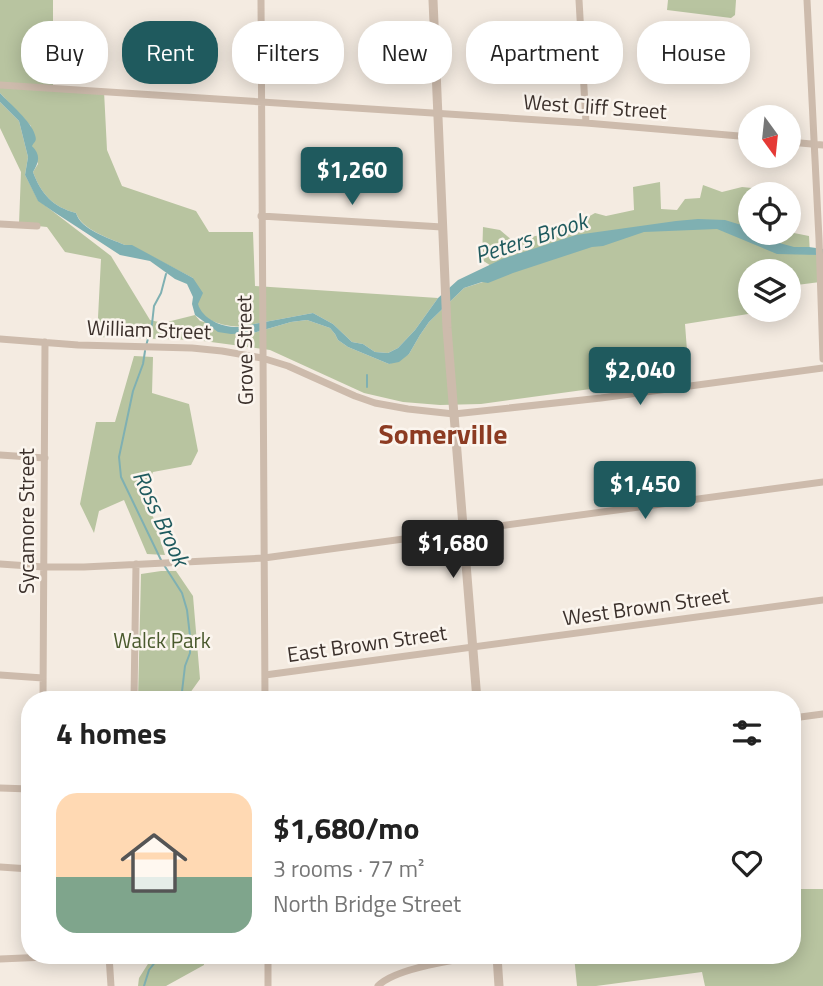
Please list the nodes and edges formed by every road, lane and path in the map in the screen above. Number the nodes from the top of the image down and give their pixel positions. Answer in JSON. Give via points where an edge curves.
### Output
{"nodes":[{"id":1,"x":261,"y":0,"type":"edge"},
{"id":2,"x":433,"y":0,"type":"edge"},
{"id":3,"x":579,"y":0,"type":"edge"},
{"id":4,"x":807,"y":0,"type":"edge"},
{"id":5,"x":0,"y":85,"type":"edge"},
{"id":6,"x":261,"y":102,"type":"junction"},
{"id":7,"x":437,"y":115,"type":"junction"},
{"id":8,"x":586,"y":123,"type":"junction"},
{"id":9,"x":738,"y":137,"type":"edge"},
{"id":10,"x":802,"y":143,"type":"edge"},
{"id":11,"x":814,"y":144,"type":"junction"},
{"id":12,"x":823,"y":145,"type":"edge"},
{"id":13,"x":261,"y":216,"type":"junction"},
{"id":14,"x":0,"y":224,"type":"edge"},
{"id":15,"x":37,"y":226,"type":"dead end"},
{"id":16,"x":442,"y":227,"type":"junction"},
{"id":17,"x":820,"y":242,"type":"edge"},
{"id":18,"x":0,"y":339,"type":"edge"},
{"id":19,"x":45,"y":342,"type":"junction"},
{"id":20,"x":262,"y":358,"type":"junction"},
{"id":21,"x":823,"y":359,"type":"edge"},
{"id":22,"x":823,"y":368,"type":"edge"},
{"id":23,"x":454,"y":414,"type":"junction"},
{"id":24,"x":0,"y":455,"type":"edge"},
{"id":25,"x":45,"y":458,"type":"junction"},
{"id":26,"x":823,"y":482,"type":"edge"},
{"id":27,"x":464,"y":531,"type":"junction"},
{"id":28,"x":264,"y":558,"type":"junction"},
{"id":29,"x":0,"y":564,"type":"edge"},
{"id":30,"x":136,"y":564,"type":"junction"},
{"id":31,"x":44,"y":567,"type":"junction"},
{"id":32,"x":823,"y":600,"type":"edge"},
{"id":33,"x":473,"y":648,"type":"junction"},
{"id":34,"x":0,"y":675,"type":"edge"},
{"id":35,"x":265,"y":675,"type":"junction"},
{"id":36,"x":43,"y":678,"type":"junction"},
{"id":37,"x":43,"y":691,"type":"edge"},
{"id":38,"x":134,"y":691,"type":"edge"},
{"id":39,"x":265,"y":691,"type":"edge"},
{"id":40,"x":476,"y":691,"type":"edge"},
{"id":41,"x":823,"y":714,"type":"edge"},
{"id":42,"x":801,"y":717,"type":"edge"},
{"id":43,"x":0,"y":788,"type":"edge"},
{"id":44,"x":21,"y":789,"type":"edge"},
{"id":45,"x":0,"y":867,"type":"edge"},
{"id":46,"x":21,"y":868,"type":"edge"},
{"id":47,"x":21,"y":958,"type":"edge"},
{"id":48,"x":0,"y":959,"type":"edge"},
{"id":49,"x":110,"y":964,"type":"edge"},
{"id":50,"x":268,"y":964,"type":"edge"},
{"id":51,"x":442,"y":964,"type":"edge"},
{"id":52,"x":498,"y":964,"type":"edge"},
{"id":53,"x":111,"y":986,"type":"edge"},
{"id":54,"x":268,"y":986,"type":"edge"},
{"id":55,"x":378,"y":986,"type":"edge"},
{"id":56,"x":499,"y":986,"type":"edge"}],
"edges":[{"from":1,"to":6,"type":"street","name":"Grove Street"},
{"from":2,"to":7,"type":"street"},
{"from":3,"to":8,"type":"street"},
{"from":4,"to":11,"type":"street"},
{"from":5,"to":6,"type":"street","name":"West Cliff Street"},
{"from":6,"to":7,"type":"street","name":"West Cliff Street"},
{"from":6,"to":13,"type":"street","name":"Grove Street"},
{"from":7,"to":8,"type":"street","name":"West Cliff Street"},
{"from":7,"to":16,"type":"street"},
{"from":8,"to":9,"type":"street","name":"West Cliff Street"},
{"from":10,"to":11,"type":"street"},
{"from":11,"to":12,"type":"street"},
{"from":11,"to":17,"type":"street"},
{"from":13,"to":16,"type":"street"},
{"from":13,"to":20,"type":"street","name":"Grove Street"},
{"from":14,"to":15,"type":"street"},
{"from":16,"to":23,"type":"street"},
{"from":17,"to":21,"type":"street"},
{"from":18,"to":19,"type":"street","name":"William Street"},
{"from":19,"to":20,"type":"street","name":"William Street","via":[[222,351]]},
{"from":19,"to":25,"type":"street","name":"Sycamore Street"},
{"from":20,"to":23,"type":"street","name":"William Street","via":[[375,403]]},
{"from":20,"to":28,"type":"street","name":"Grove Street"},
{"from":22,"to":23,"type":"street","name":"William Street"},
{"from":23,"to":27,"type":"street"},
{"from":24,"to":25,"type":"street"},
{"from":25,"to":31,"type":"street","name":"Sycamore Street"},
{"from":26,"to":27,"type":"street"},
{"from":27,"to":28,"type":"street"},
{"from":27,"to":33,"type":"street"},
{"from":28,"to":30,"type":"street"},
{"from":28,"to":35,"type":"street","name":"Grove Street"},
{"from":29,"to":31,"type":"street"},
{"from":30,"to":31,"type":"street"},
{"from":30,"to":38,"type":"street"},
{"from":31,"to":36,"type":"street","name":"Sycamore Street"},
{"from":32,"to":33,"type":"street","name":"West Brown Street"},
{"from":33,"to":35,"type":"street","name":"East Brown Street"},
{"from":33,"to":40,"type":"street"},
{"from":34,"to":36,"type":"street"},
{"from":35,"to":39,"type":"street","name":"Grove Street"},
{"from":36,"to":37,"type":"street","name":"Sycamore Street"},
{"from":41,"to":42,"type":"street"},
{"from":43,"to":44,"type":"street"},
{"from":45,"to":46,"type":"street"},
{"from":47,"to":48,"type":"street"},
{"from":49,"to":53,"type":"street"},
{"from":50,"to":54,"type":"street"},
{"from":51,"to":55,"type":"street","via":[[391,977]]},
{"from":52,"to":56,"type":"street"}]}
